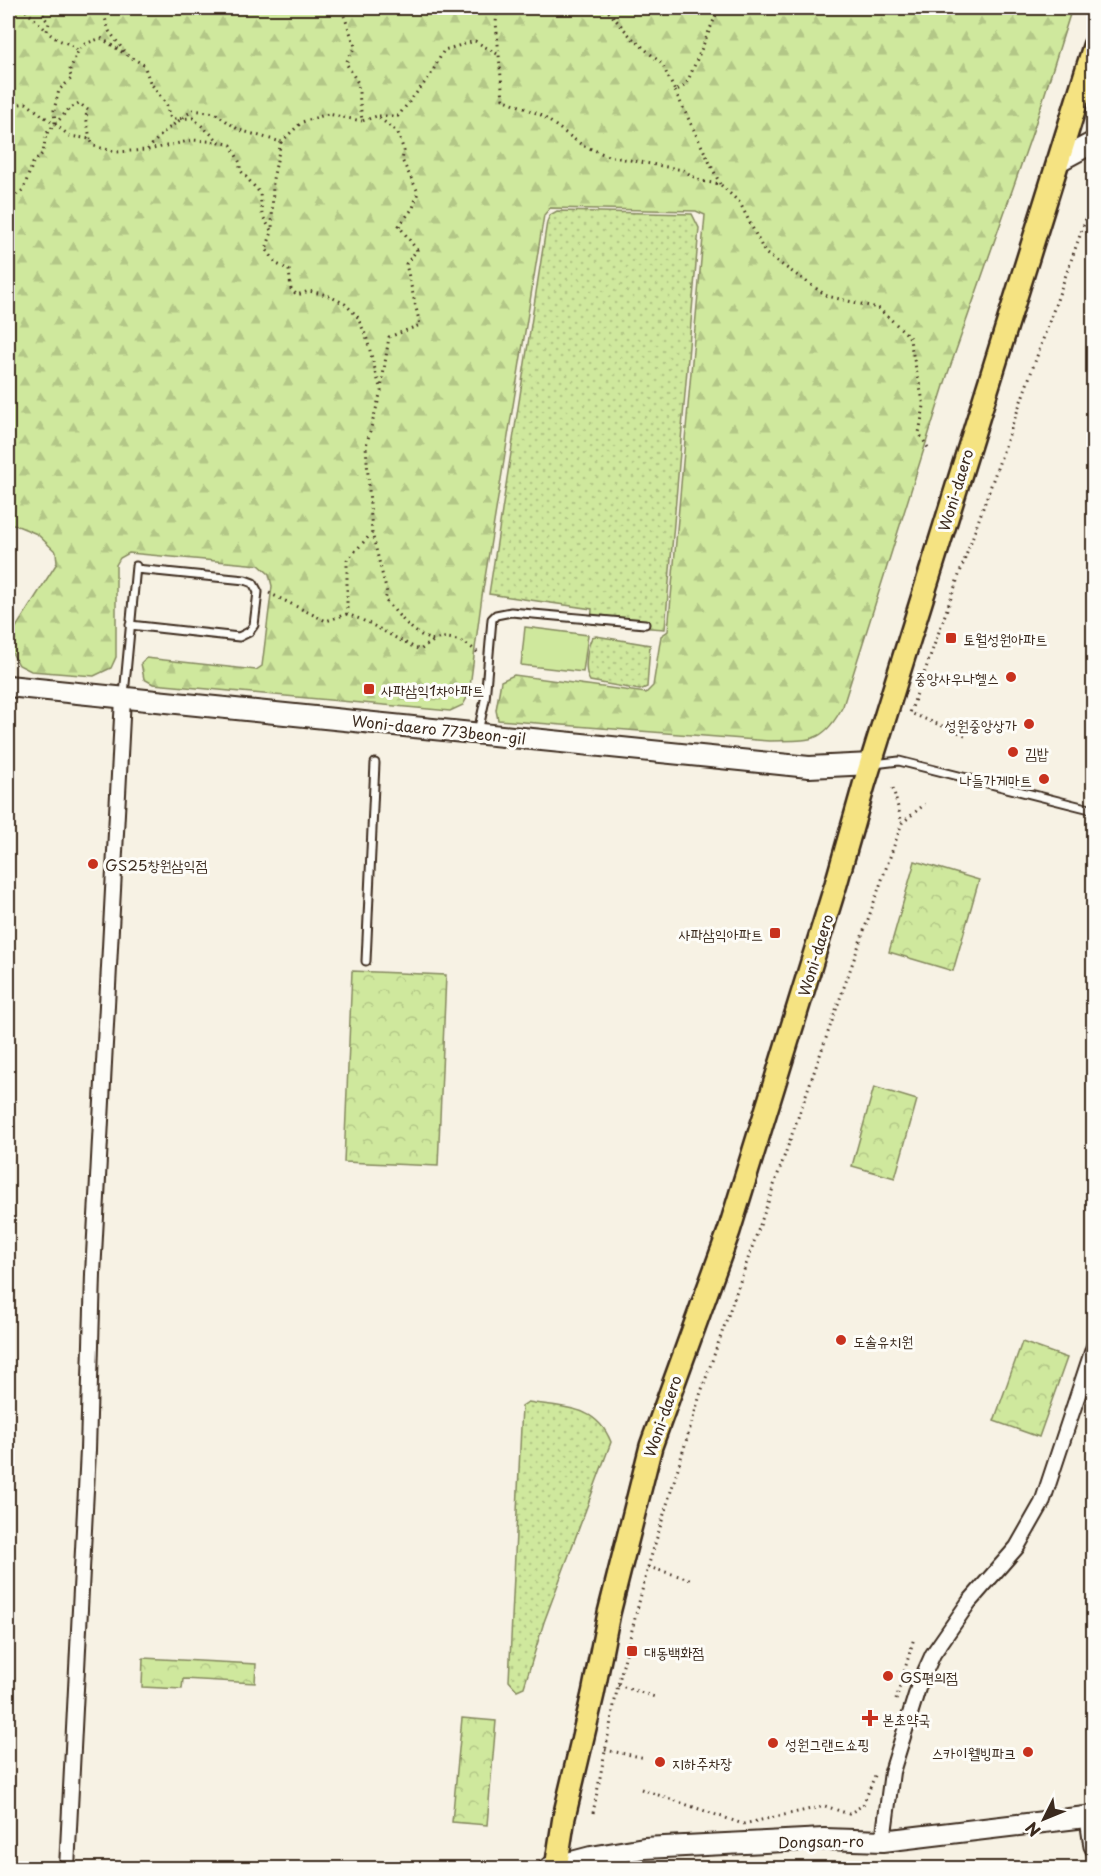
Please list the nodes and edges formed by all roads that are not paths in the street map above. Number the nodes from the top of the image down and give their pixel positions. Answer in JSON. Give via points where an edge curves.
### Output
{"nodes":[{"id":1,"x":1094,"y":46,"type":"edge"},
{"id":2,"x":1094,"y":142,"type":"edge"},
{"id":3,"x":1057,"y":162,"type":"junction"},
{"id":4,"x":645,"y":624,"type":"dead end"},
{"id":5,"x":130,"y":625,"type":"junction"},
{"id":6,"x":8,"y":686,"type":"edge"},
{"id":7,"x":123,"y":698,"type":"junction"},
{"id":8,"x":478,"y":733,"type":"junction"},
{"id":9,"x":375,"y":763,"type":"dead end"},
{"id":10,"x":871,"y":764,"type":"junction"},
{"id":11,"x":1094,"y":810,"type":"edge"},
{"id":12,"x":366,"y":961,"type":"dead end"},
{"id":13,"x":1094,"y":1346,"type":"edge"},
{"id":14,"x":1089,"y":1816,"type":"edge"},
{"id":15,"x":883,"y":1841,"type":"junction"},
{"id":16,"x":1094,"y":1859,"type":"edge"},
{"id":17,"x":554,"y":1868,"type":"edge"},
{"id":18,"x":67,"y":1869,"type":"edge"}],
"edges":[{"from":1,"to":3,"type":"main road","name":"Woni-daero"},
{"from":2,"to":3,"type":"street"},
{"from":3,"to":10,"type":"main road","name":"Woni-daero"},
{"from":4,"to":8,"type":"lane","via":[[511,612],[496,615],[492,619]]},
{"from":5,"to":5,"type":"lane","via":[[239,637],[254,625],[257,587],[245,580],[136,567]]},
{"from":5,"to":7,"type":"lane"},
{"from":6,"to":7,"type":"street","name":"Woni-daero 773beon-gil"},
{"from":7,"to":8,"type":"street","name":"Woni-daero 773beon-gil"},
{"from":7,"to":18,"type":"street"},
{"from":8,"to":10,"type":"street","name":"Woni-daero 773beon-gil","via":[[808,766]]},
{"from":9,"to":12,"type":"lane"},
{"from":10,"to":11,"type":"lane","via":[[899,761]]},
{"from":10,"to":17,"type":"main road","name":"Woni-daero","via":[[729,1231],[651,1446],[609,1612]]},
{"from":13,"to":15,"type":"street","via":[[1032,1523],[937,1646],[927,1665],[892,1772]]},
{"from":14,"to":15,"type":"street","name":"Dongsan-ro"},
{"from":14,"to":16,"type":"lane","via":[[1088,1847]]},
{"from":15,"to":17,"type":"street","name":"Dongsan-ro","via":[[824,1839],[644,1848]]}]}
